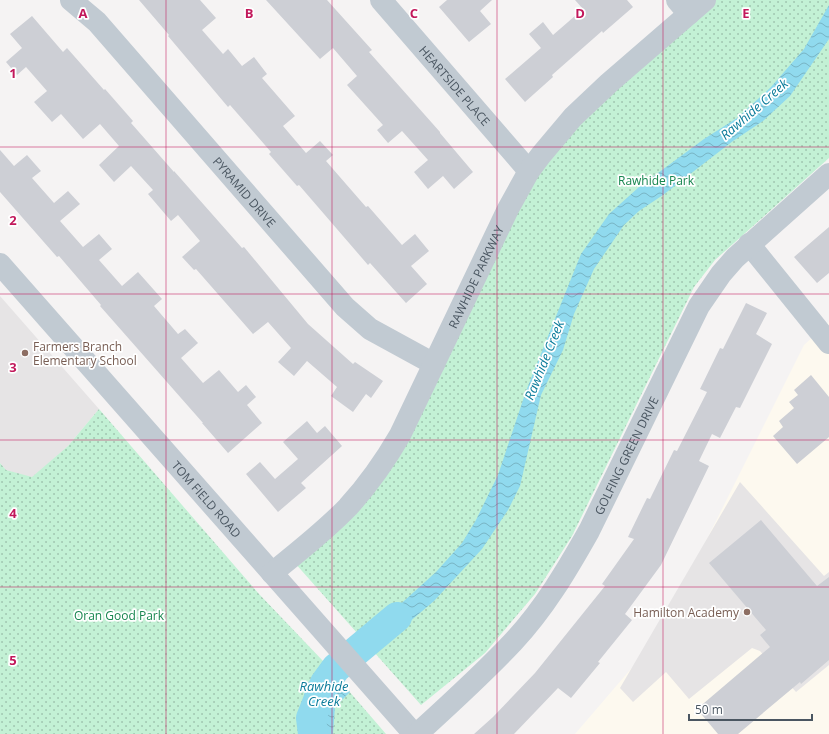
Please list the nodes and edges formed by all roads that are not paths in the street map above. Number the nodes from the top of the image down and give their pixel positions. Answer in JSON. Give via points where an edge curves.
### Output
{"nodes":[{"id":1,"x":71,"y":0,"type":"edge"},
{"id":2,"x":381,"y":0,"type":"edge"},
{"id":3,"x":690,"y":5,"type":"edge"},
{"id":4,"x":529,"y":171,"type":"junction"},
{"id":5,"x":829,"y":174,"type":"edge"},
{"id":6,"x":749,"y":244,"type":"junction"},
{"id":7,"x":0,"y":264,"type":"edge"},
{"id":8,"x":829,"y":344,"type":"edge"},
{"id":9,"x":434,"y":364,"type":"junction"},
{"id":10,"x":272,"y":573,"type":"junction"},
{"id":11,"x":416,"y":734,"type":"edge"}],
"edges":[{"from":1,"to":9,"type":"street","name":"PYRAMID DRIVE","via":[[97,22],[345,307],[370,330]]},
{"from":2,"to":4,"type":"street","name":"HEARTSIDE PLACE"},
{"from":3,"to":4,"type":"street","name":"RAWHIDE PARKWAY","via":[[573,117]]},
{"from":4,"to":9,"type":"street","name":"RAWHIDE PARKWAY","via":[[508,209]]},
{"from":5,"to":6,"type":"street","name":"GOLFING GREEN DRIVE"},
{"from":6,"to":8,"type":"street"},
{"from":6,"to":11,"type":"street","name":"GOLFING GREEN DRIVE","via":[[720,274],[699,306],[589,531],[566,572],[515,640],[480,676]]},
{"from":7,"to":10,"type":"street","name":"TOM FIELD ROAD"},
{"from":9,"to":10,"type":"street","name":"RAWHIDE PARKWAY","via":[[400,435],[369,482],[325,529]]},
{"from":10,"to":11,"type":"street","name":"TOM FIELD ROAD"}]}
